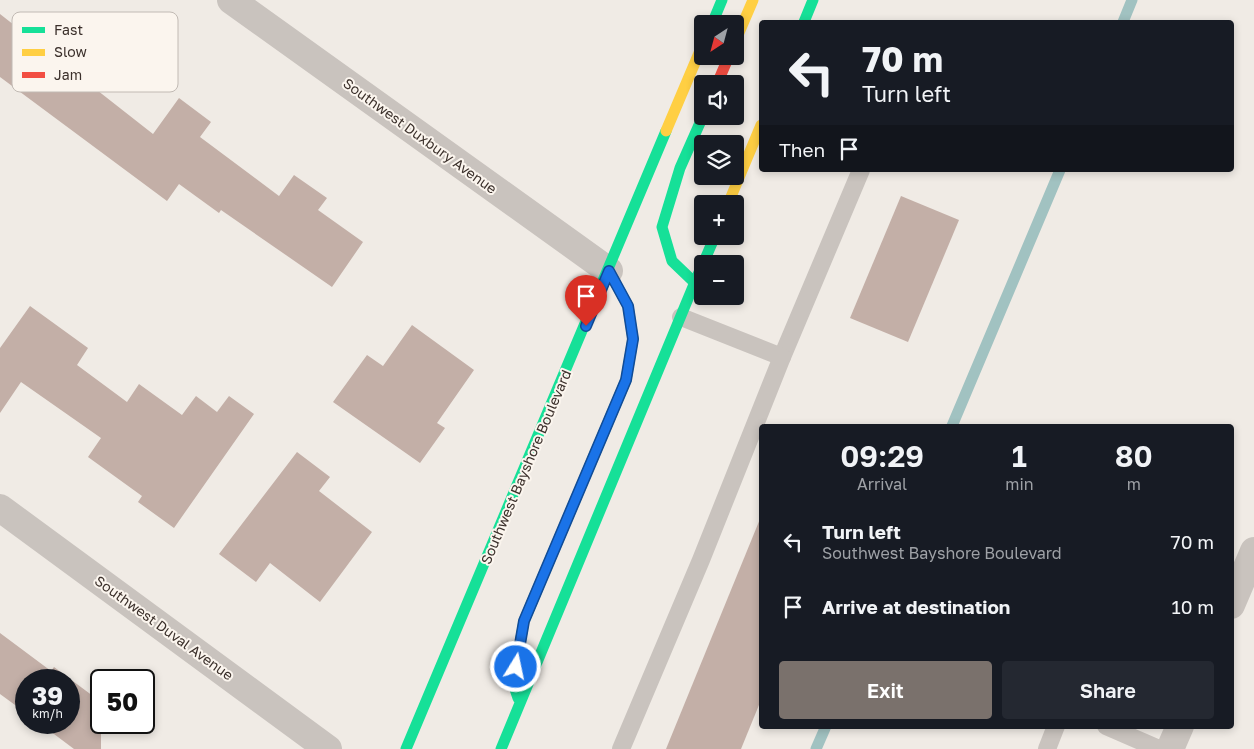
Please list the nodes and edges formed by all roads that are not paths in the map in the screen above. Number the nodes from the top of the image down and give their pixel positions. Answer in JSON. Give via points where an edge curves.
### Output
{"nodes":[{"id":1,"x":231,"y":0,"type":"edge"},
{"id":2,"x":722,"y":0,"type":"edge"},
{"id":3,"x":753,"y":0,"type":"edge"},
{"id":4,"x":813,"y":0,"type":"edge"},
{"id":5,"x":716,"y":15,"type":"edge"},
{"id":6,"x":805,"y":20,"type":"edge"},
{"id":7,"x":744,"y":21,"type":"edge"},
{"id":8,"x":694,"y":65,"type":"edge"},
{"id":9,"x":699,"y":125,"type":"edge"},
{"id":10,"x":759,"y":130,"type":"edge"},
{"id":11,"x":860,"y":172,"type":"edge"},
{"id":12,"x":732,"y":195,"type":"edge"},
{"id":13,"x":609,"y":271,"type":"junction"},
{"id":14,"x":694,"y":283,"type":"edge"},
{"id":15,"x":694,"y":286,"type":"edge"},
{"id":16,"x":681,"y":317,"type":"junction"},
{"id":17,"x":782,"y":358,"type":"junction"},
{"id":18,"x":0,"y":508,"type":"edge"},
{"id":19,"x":1254,"y":551,"type":"edge"},
{"id":20,"x":1234,"y":597,"type":"edge"},
{"id":21,"x":520,"y":704,"type":"junction"},
{"id":22,"x":1055,"y":729,"type":"edge"},
{"id":23,"x":1113,"y":729,"type":"edge"},
{"id":24,"x":1179,"y":729,"type":"edge"},
{"id":25,"x":328,"y":749,"type":"edge"},
{"id":26,"x":406,"y":749,"type":"edge"},
{"id":27,"x":501,"y":749,"type":"edge"},
{"id":28,"x":621,"y":749,"type":"edge"},
{"id":29,"x":1047,"y":749,"type":"edge"},
{"id":30,"x":1159,"y":749,"type":"edge"},
{"id":31,"x":1170,"y":749,"type":"edge"}],
"edges":[{"from":1,"to":13,"type":"street","name":"Southwest Duxbury Avenue"},
{"from":2,"to":5,"type":"main road"},
{"from":3,"to":7,"type":"main road"},
{"from":4,"to":6,"type":"main road"},
{"from":8,"to":13,"type":"main road","name":"Southwest Bayshore Boulevard"},
{"from":9,"to":14,"type":"main road","via":[[680,168],[662,227],[672,261]]},
{"from":10,"to":12,"type":"main road"},
{"from":11,"to":17,"type":"lane"},
{"from":13,"to":21,"type":"main road","via":[[628,306],[633,339],[626,380],[524,621],[513,683]]},
{"from":13,"to":26,"type":"main road","name":"Southwest Bayshore Boulevard"},
{"from":15,"to":16,"type":"main road"},
{"from":16,"to":17,"type":"lane"},
{"from":16,"to":21,"type":"main road"},
{"from":17,"to":28,"type":"lane"},
{"from":18,"to":25,"type":"street","name":"Southwest Duval Avenue"},
{"from":19,"to":20,"type":"street"},
{"from":21,"to":27,"type":"main road"},
{"from":22,"to":29,"type":"lane"},
{"from":23,"to":30,"type":"lane"},
{"from":24,"to":31,"type":"street"}]}
